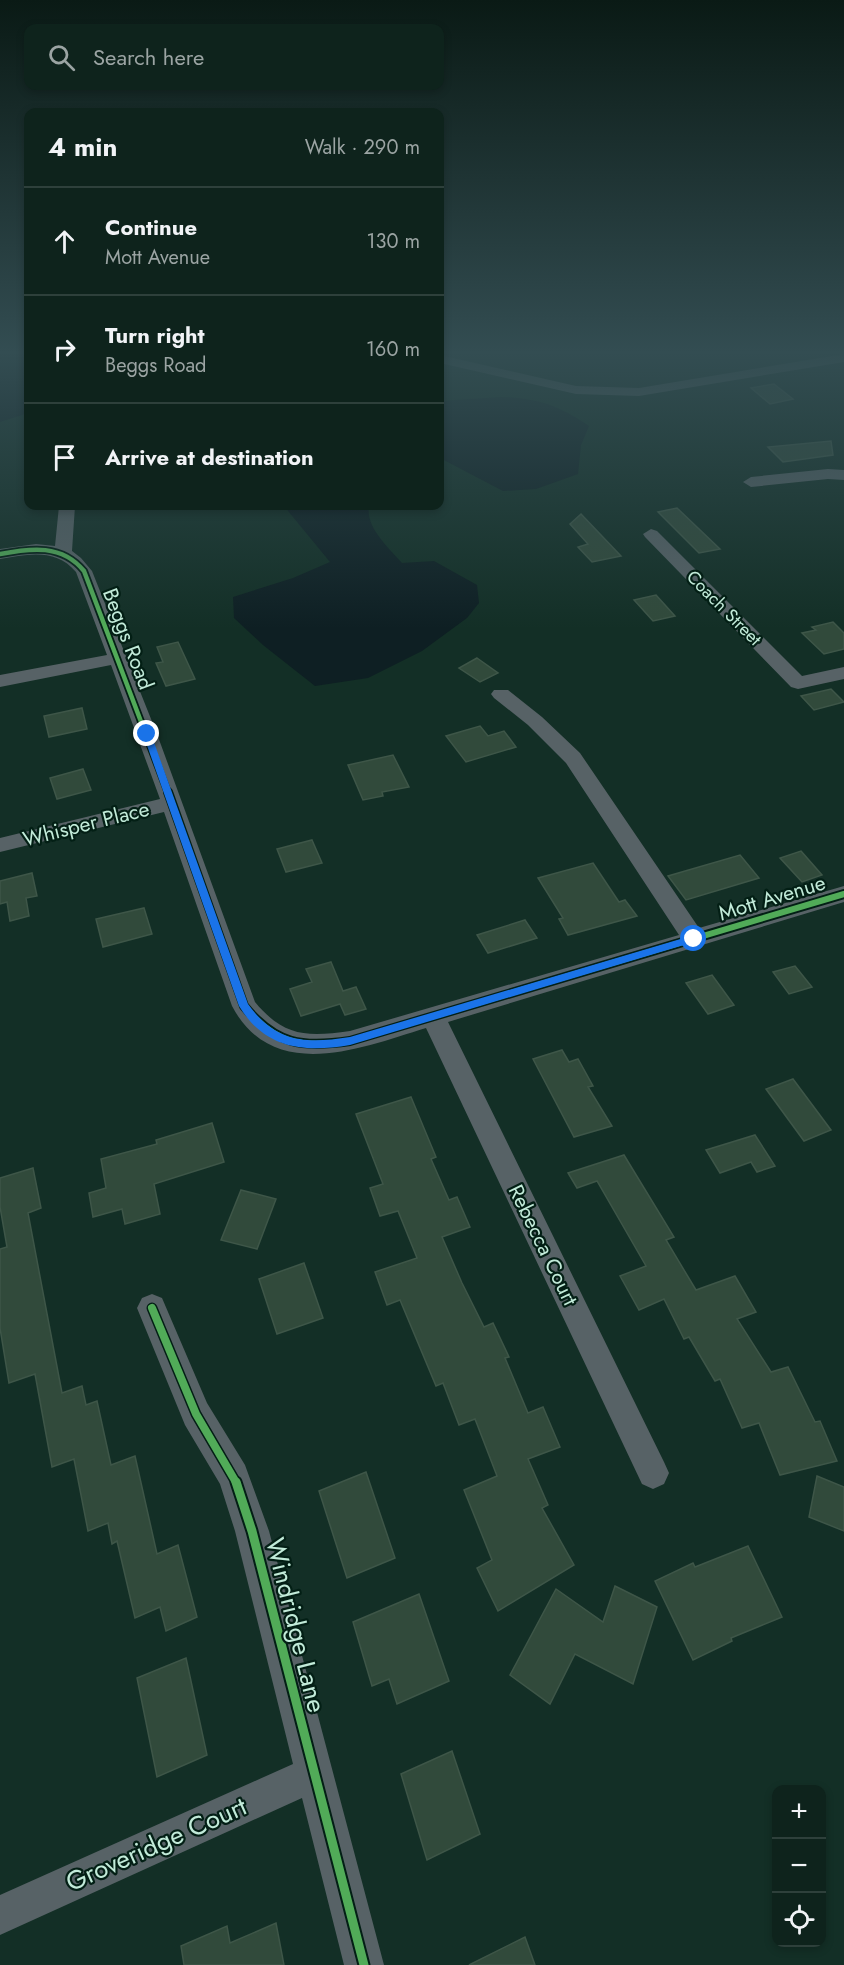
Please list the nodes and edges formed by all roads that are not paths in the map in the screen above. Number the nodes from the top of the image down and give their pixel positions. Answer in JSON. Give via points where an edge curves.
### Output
{"nodes":[{"id":1,"x":844,"y":475,"type":"edge"},
{"id":2,"x":751,"y":482,"type":"dead end"},
{"id":3,"x":67,"y":510,"type":"edge"},
{"id":4,"x":651,"y":534,"type":"dead end"},
{"id":5,"x":5,"y":553,"type":"edge"},
{"id":6,"x":63,"y":554,"type":"junction"},
{"id":7,"x":118,"y":658,"type":"junction"},
{"id":8,"x":844,"y":673,"type":"edge"},
{"id":9,"x":0,"y":681,"type":"edge"},
{"id":10,"x":501,"y":694,"type":"dead end"},
{"id":11,"x":171,"y":803,"type":"junction"},
{"id":12,"x":0,"y":845,"type":"edge"},
{"id":13,"x":844,"y":894,"type":"edge"},
{"id":14,"x":694,"y":939,"type":"junction"},
{"id":15,"x":433,"y":1017,"type":"junction"},
{"id":16,"x":294,"y":1043,"type":"joint"},
{"id":17,"x":152,"y":1308,"type":"dead end"},
{"id":18,"x":653,"y":1473,"type":"dead end"},
{"id":19,"x":313,"y":1774,"type":"junction"},
{"id":20,"x":0,"y":1915,"type":"edge"},
{"id":21,"x":364,"y":1965,"type":"edge"}],
"edges":[{"from":1,"to":2,"type":"street"},
{"from":3,"to":6,"type":"street"},
{"from":4,"to":8,"type":"street","name":"Coach Street","via":[[798,683]]},
{"from":5,"to":6,"type":"street","via":[[46,550]]},
{"from":6,"to":7,"type":"street","name":"Beggs Road","via":[[84,571]]},
{"from":7,"to":9,"type":"street"},
{"from":7,"to":11,"type":"street","name":"Beggs Road"},
{"from":10,"to":14,"type":"street","via":[[573,758]]},
{"from":11,"to":12,"type":"street","name":"Whisper Place"},
{"from":11,"to":16,"type":"street","name":"Beggs Road","via":[[244,1006],[257,1024]]},
{"from":13,"to":14,"type":"street","name":"Mott Avenue"},
{"from":14,"to":15,"type":"street","name":"Mott Avenue"},
{"from":15,"to":16,"type":"street","name":"Mott Avenue","via":[[350,1041],[322,1046]]},
{"from":15,"to":18,"type":"street","name":"Rebecca Court"},
{"from":17,"to":19,"type":"street","name":"Windridge Lane","via":[[196,1414],[234,1476],[252,1531]]},
{"from":19,"to":20,"type":"street","name":"Groveridge Court"},
{"from":19,"to":21,"type":"street","name":"Windridge Lane"}]}
